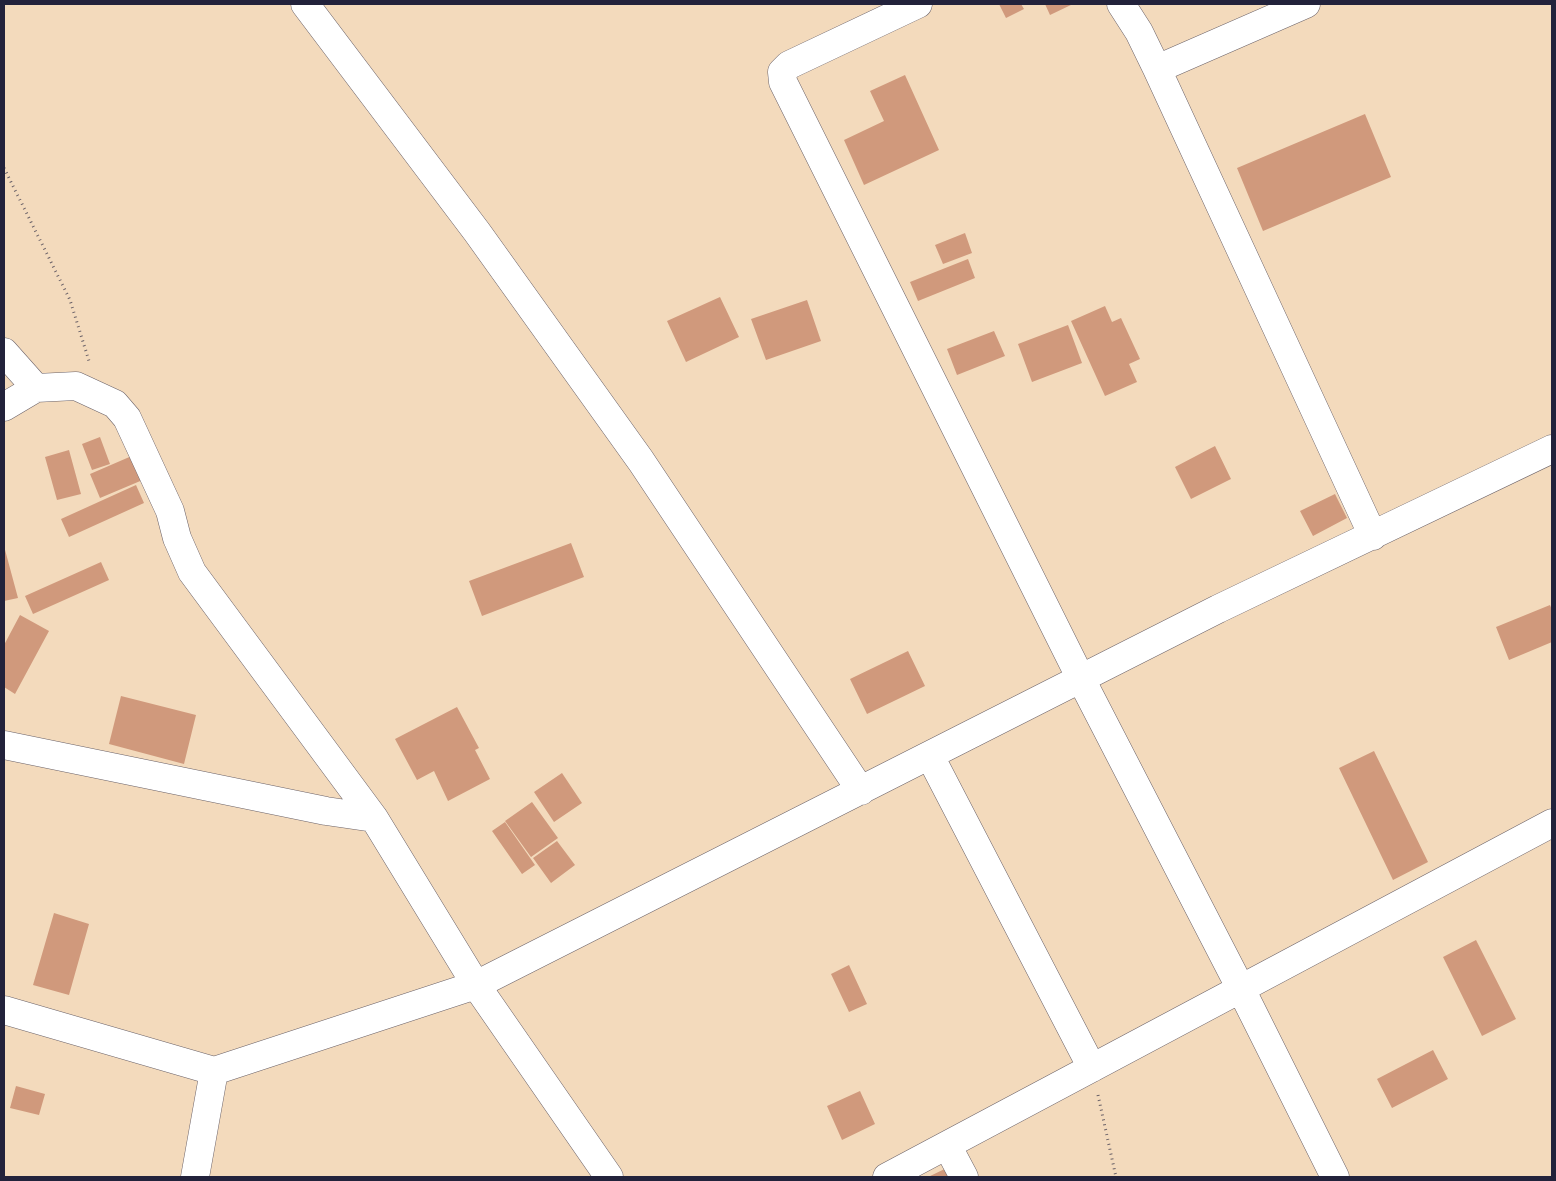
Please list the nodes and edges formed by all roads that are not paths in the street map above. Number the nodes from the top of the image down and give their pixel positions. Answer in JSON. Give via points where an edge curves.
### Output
{"nodes":[{"id":1,"x":305,"y":4,"type":"edge"},
{"id":2,"x":918,"y":4,"type":"edge"},
{"id":3,"x":1121,"y":4,"type":"edge"},
{"id":4,"x":1306,"y":4,"type":"edge"},
{"id":5,"x":1157,"y":69,"type":"junction"},
{"id":6,"x":4,"y":352,"type":"edge"},
{"id":7,"x":36,"y":388,"type":"junction"},
{"id":8,"x":4,"y":407,"type":"edge"},
{"id":9,"x":1552,"y":449,"type":"edge"},
{"id":10,"x":1373,"y":536,"type":"junction"},
{"id":11,"x":1081,"y":679,"type":"junction"},
{"id":12,"x":4,"y":745,"type":"edge"},
{"id":13,"x":930,"y":756,"type":"junction"},
{"id":14,"x":861,"y":791,"type":"junction"},
{"id":15,"x":374,"y":818,"type":"junction"},
{"id":16,"x":1552,"y":823,"type":"edge"},
{"id":17,"x":476,"y":985,"type":"junction"},
{"id":18,"x":1240,"y":989,"type":"junction"},
{"id":19,"x":4,"y":1010,"type":"edge"},
{"id":20,"x":1092,"y":1068,"type":"junction"},
{"id":21,"x":214,"y":1071,"type":"junction"},
{"id":22,"x":947,"y":1145,"type":"junction"},
{"id":23,"x":195,"y":1177,"type":"edge"},
{"id":24,"x":609,"y":1177,"type":"edge"},
{"id":25,"x":887,"y":1177,"type":"edge"},
{"id":26,"x":964,"y":1177,"type":"edge"},
{"id":27,"x":1334,"y":1177,"type":"edge"}],
"edges":[{"from":1,"to":14,"type":"street","via":[[477,232],[641,461]]},
{"from":2,"to":11,"type":"street","via":[[790,65],[782,72],[783,82]]},
{"from":3,"to":5,"type":"street"},
{"from":4,"to":5,"type":"street"},
{"from":5,"to":10,"type":"street"},
{"from":6,"to":7,"type":"street"},
{"from":7,"to":8,"type":"street"},
{"from":7,"to":15,"type":"street","via":[[76,386],[115,404],[127,418],[170,511],[177,538],[192,572]]},
{"from":9,"to":10,"type":"street"},
{"from":10,"to":11,"type":"street","via":[[1218,609]]},
{"from":11,"to":13,"type":"street"},
{"from":11,"to":18,"type":"street"},
{"from":12,"to":15,"type":"street"},
{"from":13,"to":14,"type":"street"},
{"from":13,"to":20,"type":"street"},
{"from":14,"to":17,"type":"street"},
{"from":15,"to":17,"type":"street"},
{"from":16,"to":18,"type":"street"},
{"from":17,"to":21,"type":"street"},
{"from":17,"to":24,"type":"street"},
{"from":18,"to":20,"type":"street"},
{"from":18,"to":27,"type":"street"},
{"from":19,"to":21,"type":"street"},
{"from":20,"to":22,"type":"street"},
{"from":21,"to":23,"type":"street"},
{"from":22,"to":25,"type":"street"},
{"from":22,"to":26,"type":"street"}]}
